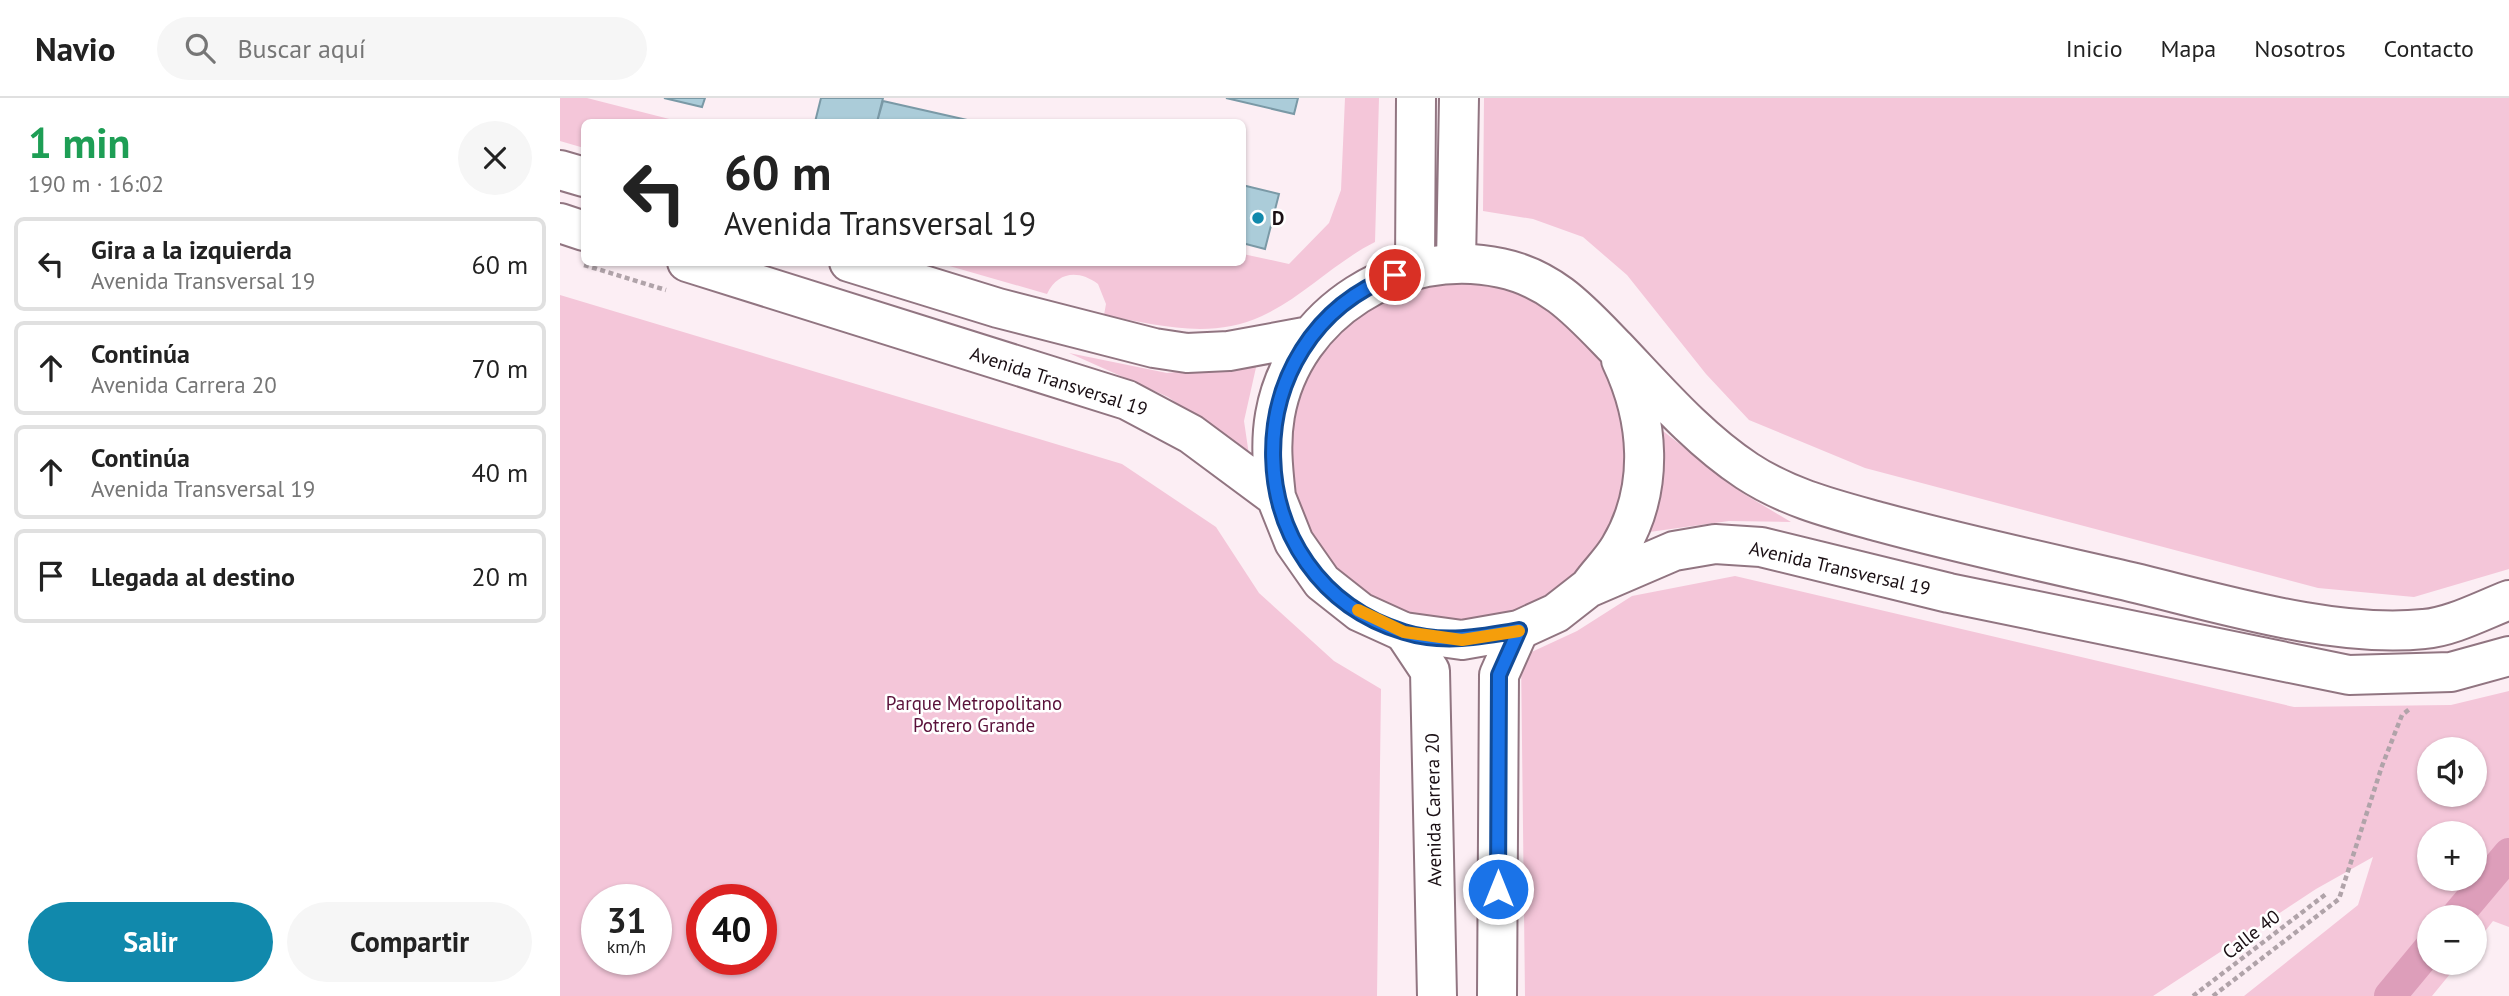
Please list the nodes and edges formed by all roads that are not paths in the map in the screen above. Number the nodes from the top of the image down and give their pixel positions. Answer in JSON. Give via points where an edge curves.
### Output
{"nodes":[{"id":1,"x":1416,"y":98,"type":"edge"},
{"id":2,"x":1459,"y":98,"type":"edge"},
{"id":3,"x":560,"y":170,"type":"edge"},
{"id":4,"x":581,"y":176,"type":"edge"},
{"id":5,"x":560,"y":223,"type":"edge"},
{"id":6,"x":581,"y":229,"type":"edge"},
{"id":7,"x":1456,"y":263,"type":"junction"},
{"id":8,"x":700,"y":266,"type":"edge"},
{"id":9,"x":862,"y":266,"type":"edge"},
{"id":10,"x":1415,"y":268,"type":"junction"},
{"id":11,"x":1310,"y":336,"type":"junction"},
{"id":12,"x":1614,"y":346,"type":"junction"},
{"id":13,"x":1276,"y":497,"type":"junction"},
{"id":14,"x":1588,"y":588,"type":"junction"},
{"id":15,"x":2509,"y":600,"type":"edge"},
{"id":16,"x":1519,"y":630,"type":"junction"},
{"id":17,"x":1404,"y":632,"type":"junction"},
{"id":18,"x":2509,"y":656,"type":"edge"},
{"id":19,"x":1437,"y":996,"type":"edge"},
{"id":20,"x":1497,"y":996,"type":"edge"}],
"edges":[{"from":1,"to":10,"type":"main road"},
{"from":2,"to":7,"type":"main road"},
{"from":3,"to":4,"type":"main road"},
{"from":5,"to":6,"type":"main road"},
{"from":7,"to":10,"type":"main road"},
{"from":7,"to":12,"type":"main road","via":[[1502,268],[1545,284],[1583,311]]},
{"from":8,"to":13,"type":"main road","name":"Avenida Transversal 19","via":[[1127,400],[1191,434]]},
{"from":9,"to":11,"type":"main road","via":[[998,308],[1186,353],[1229,351]]},
{"from":10,"to":11,"type":"main road","via":[[1375,283],[1348,300]]},
{"from":11,"to":13,"type":"main road","via":[[1288,373],[1275,413],[1271,455]]},
{"from":12,"to":14,"type":"main road","via":[[1636,393],[1646,445],[1640,498],[1620,547]]},
{"from":12,"to":15,"type":"main road","via":[[1746,471],[1799,499],[1948,541],[2342,629],[2427,629]]},
{"from":13,"to":17,"type":"main road","name":"Avenida Transversal 19","via":[[1294,542],[1322,582],[1360,612]]},
{"from":14,"to":16,"type":"main road","name":"Avenida Transversal 19","via":[[1556,613]]},
{"from":14,"to":18,"type":"main road","name":"Avenida Transversal 19","via":[[1674,551],[1715,544],[1761,547],[1949,593],[2349,675],[2451,673]]},
{"from":16,"to":17,"type":"main road","name":"Avenida Transversal 19","via":[[1462,640]]},
{"from":16,"to":20,"type":"main road","via":[[1499,675]]},
{"from":17,"to":19,"type":"main road","name":"Avenida Carrera 20","via":[[1430,671]]}]}
